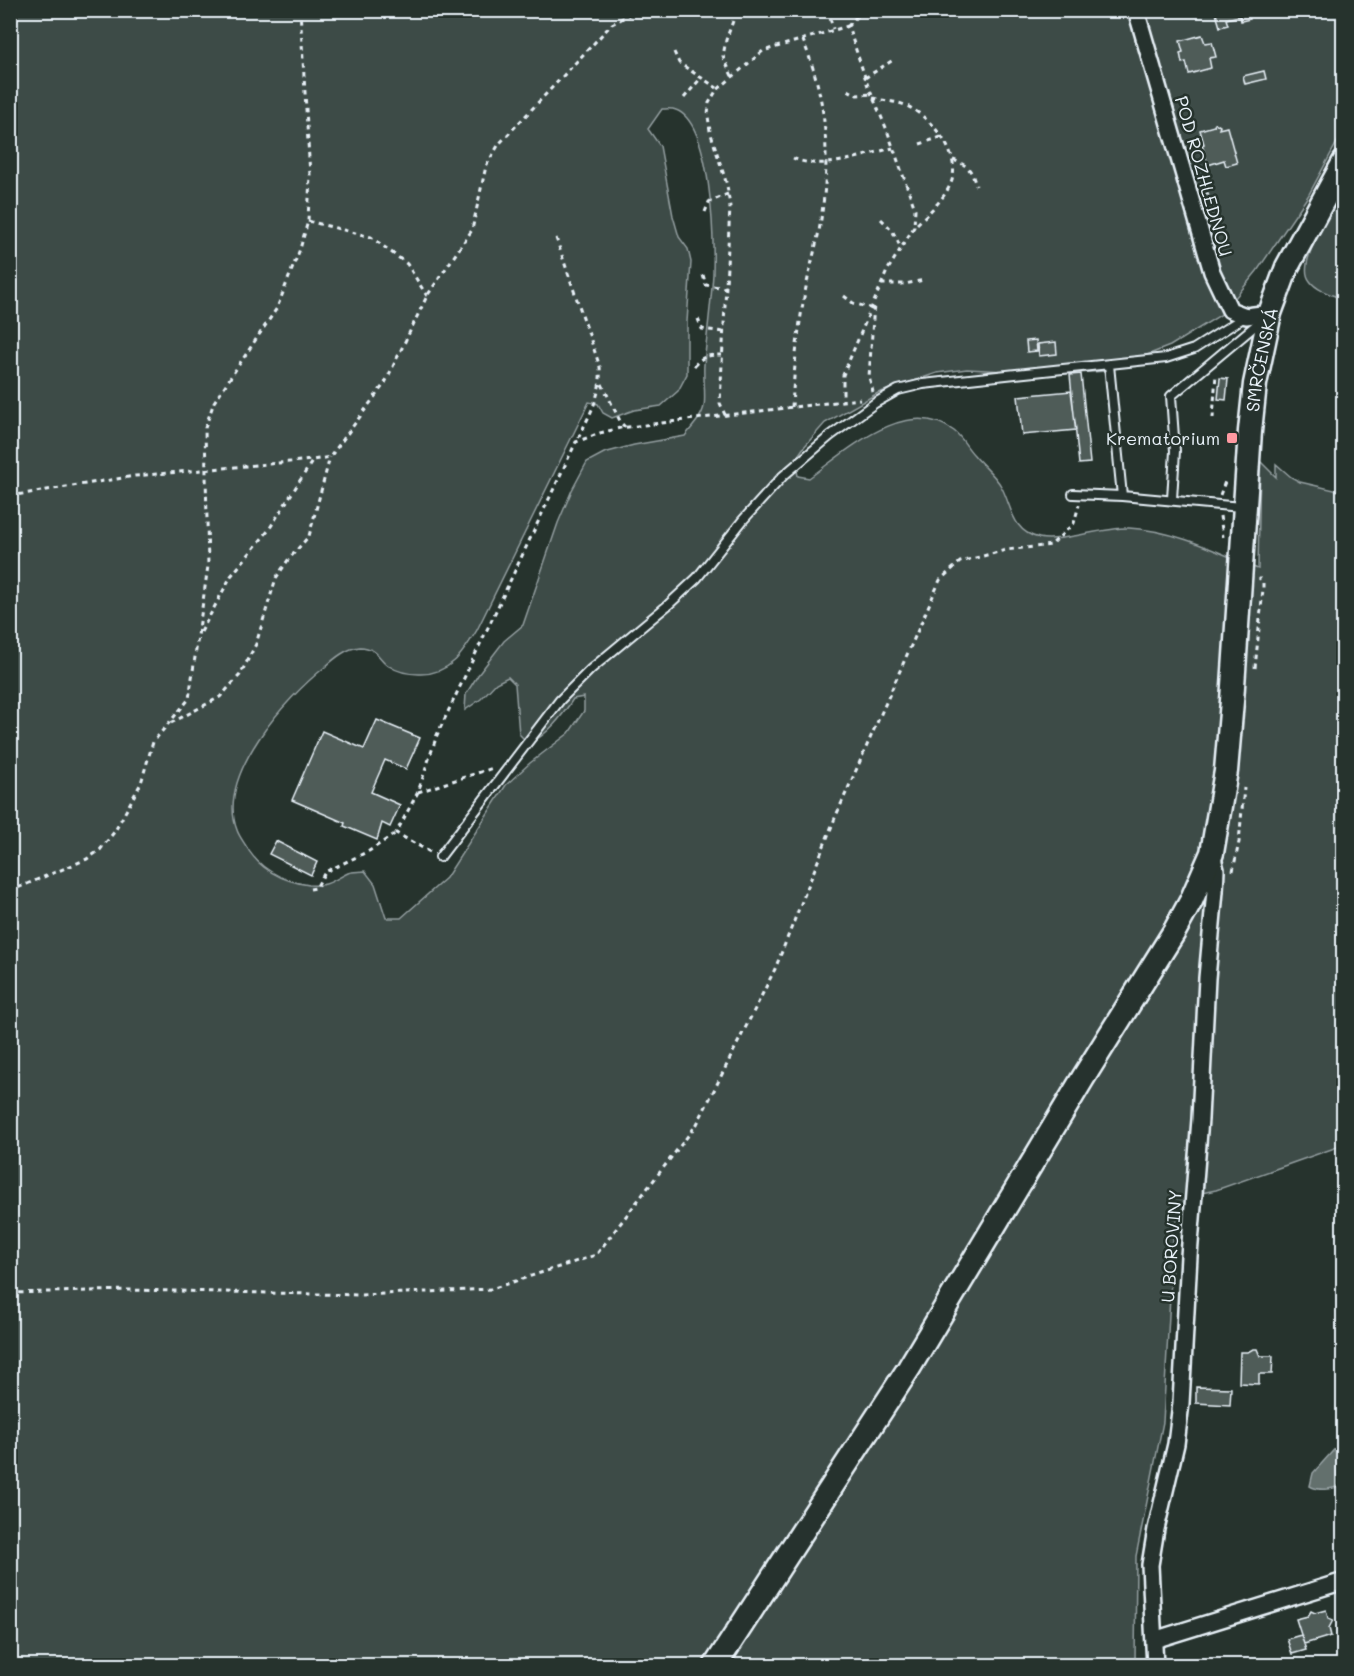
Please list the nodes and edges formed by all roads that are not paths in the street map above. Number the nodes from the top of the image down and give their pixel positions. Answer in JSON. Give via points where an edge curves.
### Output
{"nodes":[{"id":1,"x":1136,"y":10,"type":"edge"},
{"id":2,"x":1344,"y":162,"type":"edge"},
{"id":3,"x":1270,"y":313,"type":"junction"},
{"id":4,"x":1246,"y":316,"type":"junction"},
{"id":5,"x":1109,"y":365,"type":"junction"},
{"id":6,"x":1078,"y":494,"type":"road end"},
{"id":7,"x":1122,"y":496,"type":"junction"},
{"id":8,"x":1172,"y":499,"type":"junction"},
{"id":9,"x":1246,"y":507,"type":"junction"},
{"id":10,"x":1212,"y":853,"type":"junction"},
{"id":11,"x":440,"y":857,"type":"road end"},
{"id":12,"x":1344,"y":1581,"type":"edge"},
{"id":13,"x":1154,"y":1640,"type":"junction"},
{"id":14,"x":715,"y":1665,"type":"edge"},
{"id":15,"x":1155,"y":1665,"type":"edge"}],
"edges":[{"from":1,"to":4,"type":"street","name":"POD ROZHLEDNOU","via":[[1212,272],[1230,310]]},
{"from":2,"to":3,"type":"street","name":"SMRČENSKÁ","via":[[1287,267]]},
{"from":3,"to":4,"type":"street"},
{"from":3,"to":8,"type":"lane","via":[[1170,396],[1175,451]]},
{"from":3,"to":9,"type":"street","name":"SMRČENSKÁ","via":[[1255,384]]},
{"from":4,"to":5,"type":"lane","via":[[1194,349],[1166,358]]},
{"from":5,"to":7,"type":"lane"},
{"from":5,"to":11,"type":"lane","via":[[898,390],[830,436],[783,476],[697,578],[560,700]]},
{"from":6,"to":7,"type":"lane"},
{"from":7,"to":8,"type":"lane"},
{"from":8,"to":9,"type":"lane"},
{"from":9,"to":10,"type":"street","name":"SMRČENSKÁ","via":[[1226,771]]},
{"from":10,"to":13,"type":"street","name":"U BOROVINY","via":[[1215,891],[1181,1403],[1150,1565]]},
{"from":10,"to":14,"type":"street","name":"SMRČENSKÁ","via":[[1174,932],[909,1368]]},
{"from":12,"to":13,"type":"street"},
{"from":13,"to":15,"type":"street","name":"U BOROVINY"}]}
